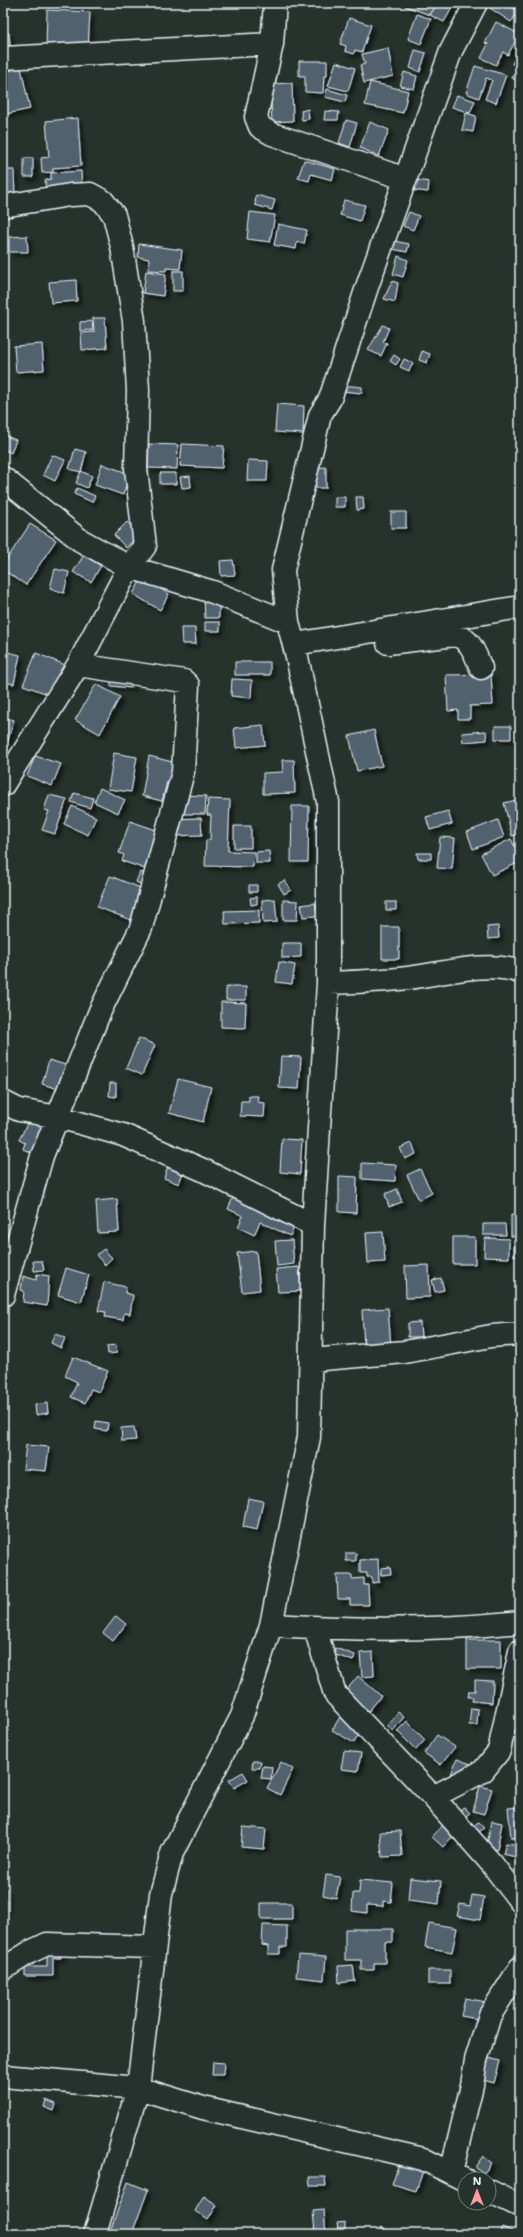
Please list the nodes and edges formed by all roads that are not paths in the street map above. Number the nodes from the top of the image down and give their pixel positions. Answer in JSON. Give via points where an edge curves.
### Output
{"nodes":[{"id":1,"x":275,"y":3,"type":"edge"},
{"id":2,"x":476,"y":3,"type":"edge"},
{"id":3,"x":272,"y":44,"type":"junction"},
{"id":4,"x":3,"y":58,"type":"edge"},
{"id":5,"x":406,"y":179,"type":"junction"},
{"id":6,"x":3,"y":206,"type":"edge"},
{"id":7,"x":3,"y":478,"type":"edge"},
{"id":8,"x":129,"y":567,"type":"junction"},
{"id":9,"x":520,"y":607,"type":"edge"},
{"id":10,"x":288,"y":622,"type":"junction"},
{"id":11,"x":296,"y":650,"type":"junction"},
{"id":12,"x":78,"y":665,"type":"junction"},
{"id":13,"x":481,"y":668,"type":"dead end"},
{"id":14,"x":3,"y":785,"type":"edge"},
{"id":15,"x":516,"y":967,"type":"edge"},
{"id":16,"x":328,"y":983,"type":"junction"},
{"id":17,"x":3,"y":1102,"type":"edge"},
{"id":18,"x":58,"y":1117,"type":"junction"},
{"id":19,"x":313,"y":1225,"type":"junction"},
{"id":20,"x":3,"y":1295,"type":"edge"},
{"id":21,"x":520,"y":1334,"type":"edge"},
{"id":22,"x":310,"y":1360,"type":"junction"},
{"id":23,"x":520,"y":1622,"type":"edge"},
{"id":24,"x":271,"y":1625,"type":"junction"},
{"id":25,"x":315,"y":1628,"type":"junction"},
{"id":26,"x":520,"y":1651,"type":"edge"},
{"id":27,"x":433,"y":1797,"type":"junction"},
{"id":28,"x":520,"y":1901,"type":"edge"},
{"id":29,"x":154,"y":1948,"type":"junction"},
{"id":30,"x":3,"y":1968,"type":"edge"},
{"id":31,"x":520,"y":1968,"type":"edge"},
{"id":32,"x":3,"y":2076,"type":"edge"},
{"id":33,"x":138,"y":2088,"type":"junction"},
{"id":34,"x":459,"y":2171,"type":"edge"},
{"id":35,"x":457,"y":2176,"type":"edge"},
{"id":36,"x":497,"y":2195,"type":"edge"},
{"id":37,"x":520,"y":2206,"type":"edge"},
{"id":38,"x":95,"y":2234,"type":"edge"}],
"edges":[{"from":1,"to":3,"type":"street"},
{"from":2,"to":5,"type":"street","via":[[451,51]]},
{"from":3,"to":4,"type":"street"},
{"from":3,"to":5,"type":"street","via":[[256,117],[260,127],[272,134]]},
{"from":5,"to":10,"type":"street","via":[[330,399],[320,415],[284,570]]},
{"from":6,"to":8,"type":"street","via":[[90,194],[104,201],[114,215],[134,321],[138,390],[136,468],[146,546]]},
{"from":7,"to":8,"type":"street","via":[[80,540]]},
{"from":8,"to":10,"type":"street","via":[[213,592]]},
{"from":8,"to":12,"type":"street"},
{"from":9,"to":11,"type":"street"},
{"from":10,"to":11,"type":"street"},
{"from":11,"to":13,"type":"street","via":[[455,636],[464,637],[471,644]]},
{"from":11,"to":16,"type":"street","via":[[328,802]]},
{"from":12,"to":14,"type":"street"},
{"from":12,"to":18,"type":"street","via":[[184,681],[189,689],[183,772],[141,928],[100,1011]]},
{"from":15,"to":16,"type":"street","via":[[485,967],[387,981]]},
{"from":16,"to":19,"type":"street"},
{"from":17,"to":18,"type":"street","via":[[19,1110]]},
{"from":18,"to":19,"type":"street","via":[[123,1135],[203,1170]]},
{"from":18,"to":20,"type":"street","via":[[42,1156]]},
{"from":19,"to":22,"type":"street"},
{"from":21,"to":22,"type":"street","via":[[491,1336],[405,1352]]},
{"from":22,"to":24,"type":"street","via":[[310,1437]]},
{"from":23,"to":25,"type":"street","via":[[411,1630]]},
{"from":24,"to":25,"type":"street"},
{"from":24,"to":29,"type":"street","via":[[242,1716],[172,1853],[161,1894]]},
{"from":25,"to":27,"type":"street","via":[[335,1694]]},
{"from":26,"to":27,"type":"street","via":[[500,1751],[483,1771]]},
{"from":27,"to":28,"type":"street","via":[[492,1864]]},
{"from":29,"to":30,"type":"street","via":[[48,1944]]},
{"from":29,"to":33,"type":"street"},
{"from":31,"to":34,"type":"street","via":[[490,2015],[476,2060]]},
{"from":32,"to":33,"type":"street"},
{"from":33,"to":35,"type":"street","via":[[203,2108],[423,2159]]},
{"from":33,"to":38,"type":"street"},
{"from":36,"to":37,"type":"street"}]}
